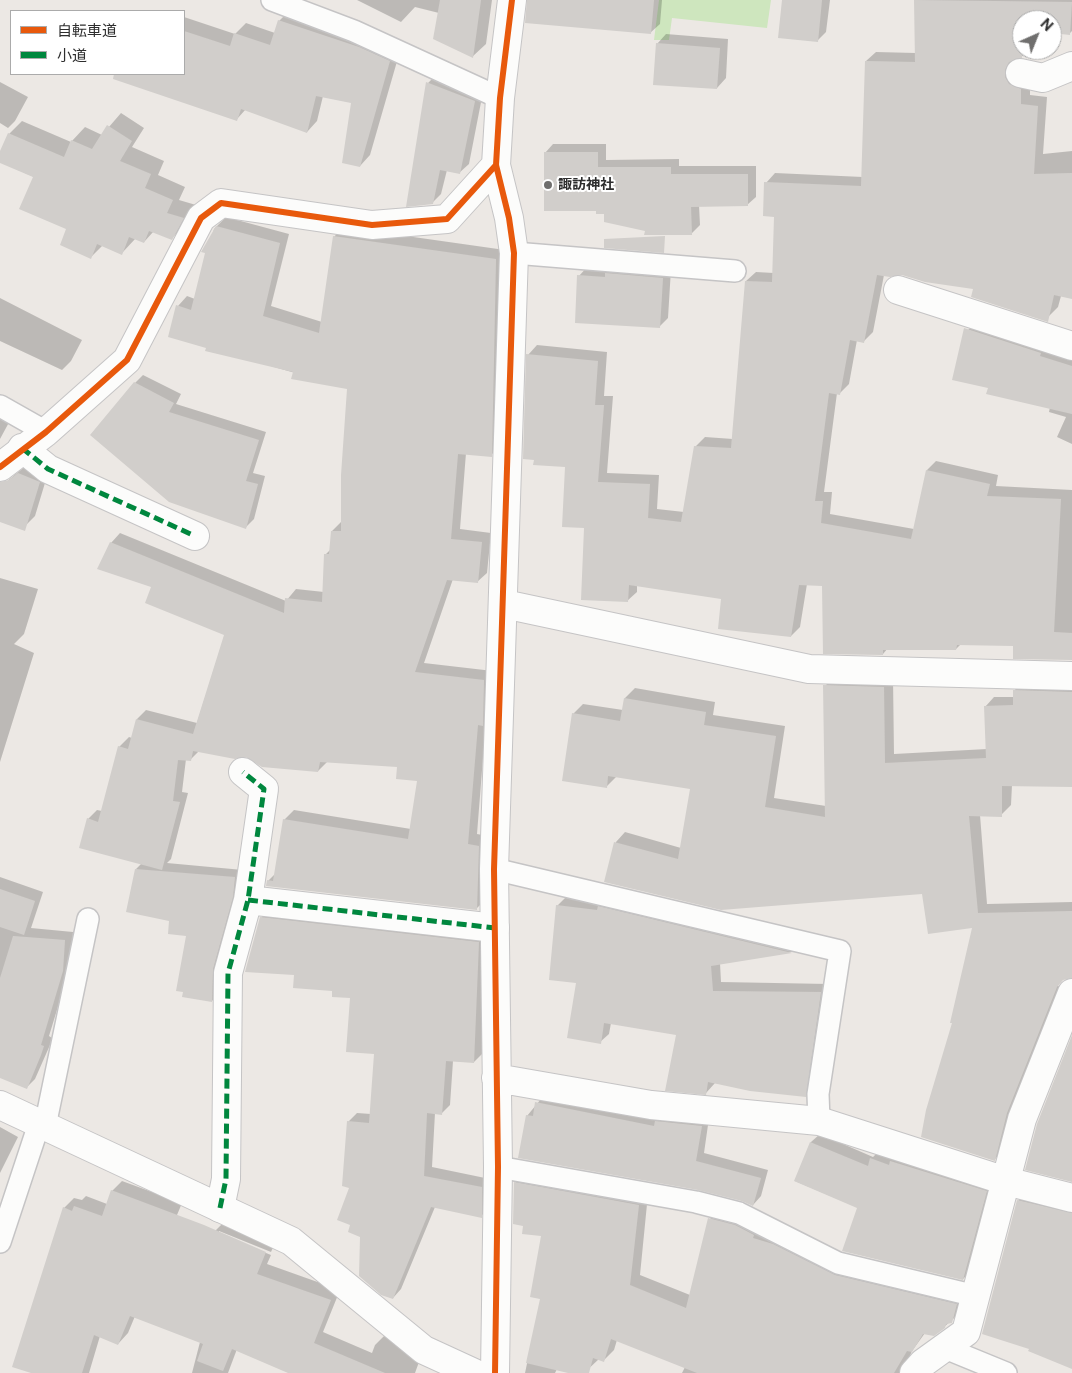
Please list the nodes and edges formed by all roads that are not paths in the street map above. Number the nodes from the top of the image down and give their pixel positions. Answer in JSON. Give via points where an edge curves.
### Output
{"nodes":[{"id":1,"x":272,"y":0,"type":"edge"},
{"id":2,"x":512,"y":0,"type":"edge"},
{"id":3,"x":1072,"y":66,"type":"edge"},
{"id":4,"x":1020,"y":73,"type":"dead end"},
{"id":5,"x":500,"y":98,"type":"junction"},
{"id":6,"x":496,"y":165,"type":"junction"},
{"id":7,"x":514,"y":253,"type":"junction"},
{"id":8,"x":735,"y":271,"type":"dead end"},
{"id":9,"x":898,"y":290,"type":"dead end"},
{"id":10,"x":1072,"y":346,"type":"edge"},
{"id":11,"x":0,"y":406,"type":"edge"},
{"id":12,"x":46,"y":432,"type":"junction"},
{"id":13,"x":22,"y":448,"type":"junction"},
{"id":14,"x":0,"y":467,"type":"edge"},
{"id":15,"x":194,"y":536,"type":"dead end"},
{"id":16,"x":504,"y":604,"type":"junction"},
{"id":17,"x":1072,"y":676,"type":"edge"},
{"id":18,"x":243,"y":772,"type":"dead end"},
{"id":19,"x":494,"y":869,"type":"junction"},
{"id":20,"x":248,"y":900,"type":"junction"},
{"id":21,"x":88,"y":919,"type":"dead end"},
{"id":22,"x":495,"y":928,"type":"junction"},
{"id":23,"x":1072,"y":993,"type":"edge"},
{"id":24,"x":496,"y":1078,"type":"junction"},
{"id":25,"x":0,"y":1105,"type":"edge"},
{"id":26,"x":819,"y":1122,"type":"junction"},
{"id":27,"x":42,"y":1125,"type":"junction"},
{"id":28,"x":498,"y":1167,"type":"junction"},
{"id":29,"x":1006,"y":1181,"type":"junction"},
{"id":30,"x":1072,"y":1198,"type":"edge"},
{"id":31,"x":220,"y":1208,"type":"junction"},
{"id":32,"x":0,"y":1242,"type":"edge"},
{"id":33,"x":976,"y":1296,"type":"junction"},
{"id":34,"x":945,"y":1348,"type":"junction"},
{"id":35,"x":474,"y":1373,"type":"edge"},
{"id":36,"x":495,"y":1373,"type":"edge"},
{"id":37,"x":914,"y":1373,"type":"edge"},
{"id":38,"x":1006,"y":1373,"type":"edge"}],
"edges":[{"from":1,"to":5,"type":"lane","via":[[354,31]]},
{"from":2,"to":5,"type":"street"},
{"from":3,"to":4,"type":"street","via":[[1043,78]]},
{"from":5,"to":6,"type":"street"},
{"from":6,"to":7,"type":"street"},
{"from":6,"to":12,"type":"street","via":[[447,219],[372,225],[221,203],[200,218],[126,360]]},
{"from":7,"to":8,"type":"lane"},
{"from":7,"to":16,"type":"street"},
{"from":9,"to":10,"type":"street"},
{"from":11,"to":12,"type":"lane"},
{"from":12,"to":13,"type":"street"},
{"from":13,"to":14,"type":"street"},
{"from":13,"to":15,"type":"street","via":[[48,469]]},
{"from":16,"to":17,"type":"street","via":[[810,669]]},
{"from":16,"to":19,"type":"street"},
{"from":18,"to":20,"type":"street","via":[[264,789]]},
{"from":19,"to":22,"type":"street"},
{"from":19,"to":26,"type":"lane","via":[[840,951],[818,1094]]},
{"from":20,"to":22,"type":"street"},
{"from":20,"to":31,"type":"street","via":[[228,973],[226,1179]]},
{"from":21,"to":27,"type":"lane"},
{"from":22,"to":24,"type":"street"},
{"from":23,"to":29,"type":"street","via":[[1022,1119]]},
{"from":24,"to":26,"type":"street","via":[[651,1105]]},
{"from":24,"to":28,"type":"street"},
{"from":25,"to":27,"type":"street"},
{"from":26,"to":29,"type":"street"},
{"from":27,"to":31,"type":"street"},
{"from":27,"to":32,"type":"lane"},
{"from":28,"to":33,"type":"lane","via":[[696,1202],[739,1213],[838,1263]]},
{"from":28,"to":36,"type":"street"},
{"from":29,"to":30,"type":"street"},
{"from":29,"to":33,"type":"street"},
{"from":31,"to":35,"type":"street","via":[[291,1241],[424,1350]]},
{"from":33,"to":34,"type":"street","via":[[966,1332]]},
{"from":34,"to":37,"type":"street"},
{"from":34,"to":38,"type":"lane"}]}
